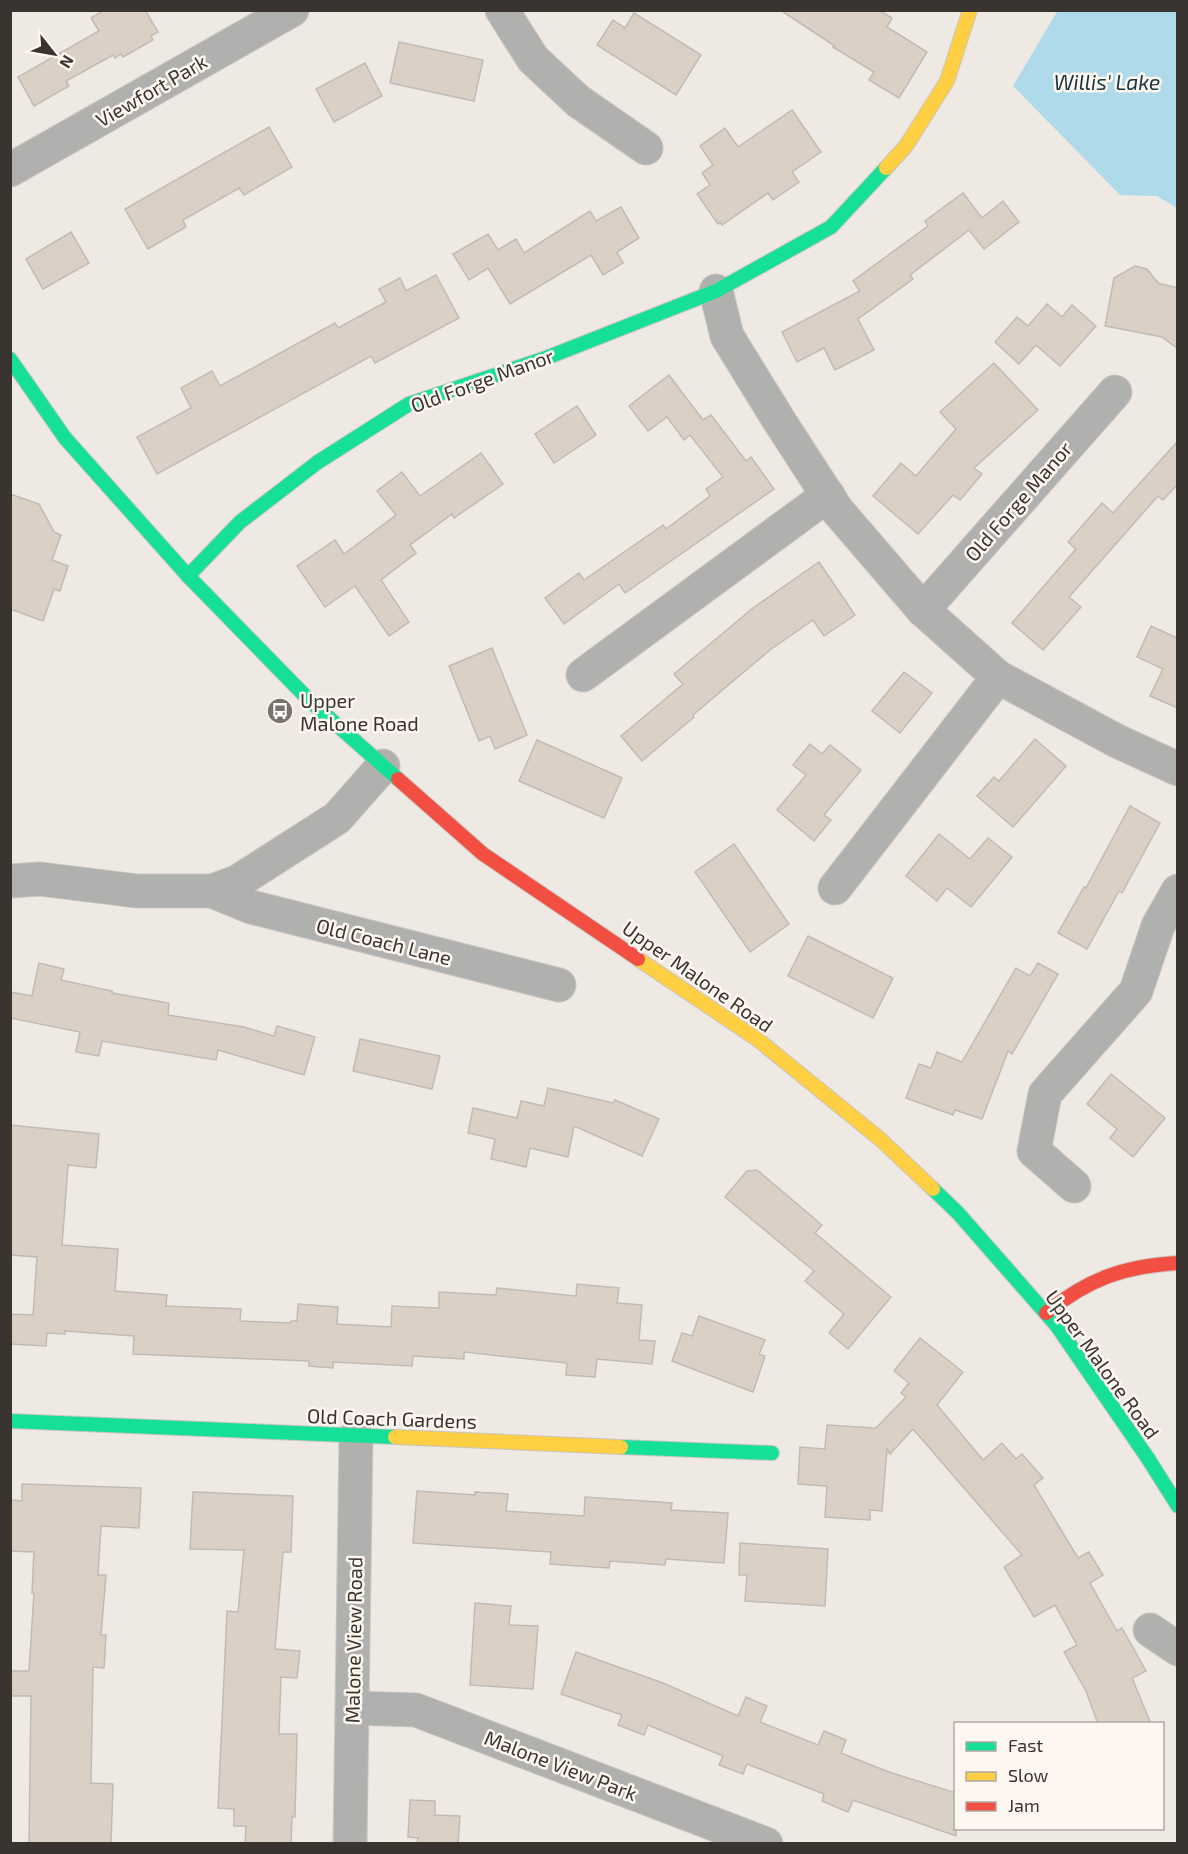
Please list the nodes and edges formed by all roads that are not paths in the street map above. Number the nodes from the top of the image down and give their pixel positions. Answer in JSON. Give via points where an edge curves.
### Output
{"nodes":[{"id":1,"x":292,"y":10,"type":"edge"},
{"id":2,"x":502,"y":10,"type":"edge"},
{"id":3,"x":970,"y":10,"type":"edge"},
{"id":4,"x":646,"y":148,"type":"dead end"},
{"id":5,"x":10,"y":170,"type":"edge"},
{"id":6,"x":716,"y":291,"type":"junction"},
{"id":7,"x":10,"y":359,"type":"edge"},
{"id":8,"x":1114,"y":392,"type":"dead end"},
{"id":9,"x":828,"y":495,"type":"junction"},
{"id":10,"x":188,"y":576,"type":"junction"},
{"id":11,"x":923,"y":610,"type":"junction"},
{"id":12,"x":583,"y":675,"type":"dead end"},
{"id":13,"x":998,"y":677,"type":"junction"},
{"id":14,"x":383,"y":766,"type":"junction"},
{"id":15,"x":1178,"y":770,"type":"edge"},
{"id":16,"x":10,"y":881,"type":"edge"},
{"id":17,"x":835,"y":888,"type":"dead end"},
{"id":18,"x":212,"y":891,"type":"junction"},
{"id":19,"x":1178,"y":891,"type":"edge"},
{"id":20,"x":559,"y":985,"type":"dead end"},
{"id":21,"x":1074,"y":1186,"type":"dead end"},
{"id":22,"x":1178,"y":1263,"type":"edge"},
{"id":23,"x":1046,"y":1313,"type":"junction"},
{"id":24,"x":10,"y":1421,"type":"edge"},
{"id":25,"x":356,"y":1436,"type":"junction"},
{"id":26,"x":772,"y":1453,"type":"dead end"},
{"id":27,"x":1178,"y":1506,"type":"edge"},
{"id":28,"x":1150,"y":1630,"type":"dead end"},
{"id":29,"x":1178,"y":1649,"type":"edge"},
{"id":30,"x":353,"y":1708,"type":"junction"},
{"id":31,"x":350,"y":1844,"type":"edge"},
{"id":32,"x":766,"y":1844,"type":"edge"}],
"edges":[{"from":1,"to":5,"type":"street","name":"Viewfort Park"},
{"from":2,"to":4,"type":"street","via":[[533,59],[578,101]]},
{"from":3,"to":6,"type":"street","name":"Old Forge Manor","via":[[947,81],[906,146],[831,227]]},
{"from":6,"to":9,"type":"street","via":[[727,336]]},
{"from":6,"to":10,"type":"street","name":"Old Forge Manor","via":[[546,358],[409,404],[318,462],[240,522]]},
{"from":7,"to":10,"type":"street","name":"Upper Malone Road","via":[[65,438]]},
{"from":8,"to":11,"type":"street","name":"Old Forge Manor"},
{"from":9,"to":11,"type":"street"},
{"from":9,"to":12,"type":"street"},
{"from":10,"to":14,"type":"street","name":"Upper Malone Road","via":[[310,702]]},
{"from":11,"to":13,"type":"street"},
{"from":13,"to":15,"type":"street"},
{"from":13,"to":17,"type":"street"},
{"from":14,"to":18,"type":"street","name":"Old Coach Lane","via":[[337,818],[237,882]]},
{"from":14,"to":23,"type":"street","name":"Upper Malone Road","via":[[483,854],[757,1039],[880,1139],[958,1213]]},
{"from":16,"to":18,"type":"street","name":"Old Coach Lane","via":[[40,879],[137,891]]},
{"from":18,"to":20,"type":"street","name":"Old Coach Lane","via":[[251,907]]},
{"from":19,"to":21,"type":"street","via":[[1158,926],[1136,991],[1045,1094],[1034,1151]]},
{"from":22,"to":23,"type":"street","via":[[1139,1267],[1097,1279]]},
{"from":23,"to":27,"type":"street","name":"Upper Malone Road"},
{"from":24,"to":25,"type":"street","name":"Old Coach Gardens"},
{"from":25,"to":26,"type":"street","name":"Old Coach Gardens"},
{"from":25,"to":30,"type":"street","name":"Malone View Road"},
{"from":28,"to":29,"type":"street"},
{"from":30,"to":31,"type":"street","name":"Malone View Road"},
{"from":30,"to":32,"type":"street","name":"Malone View Park","via":[[416,1710]]}]}
